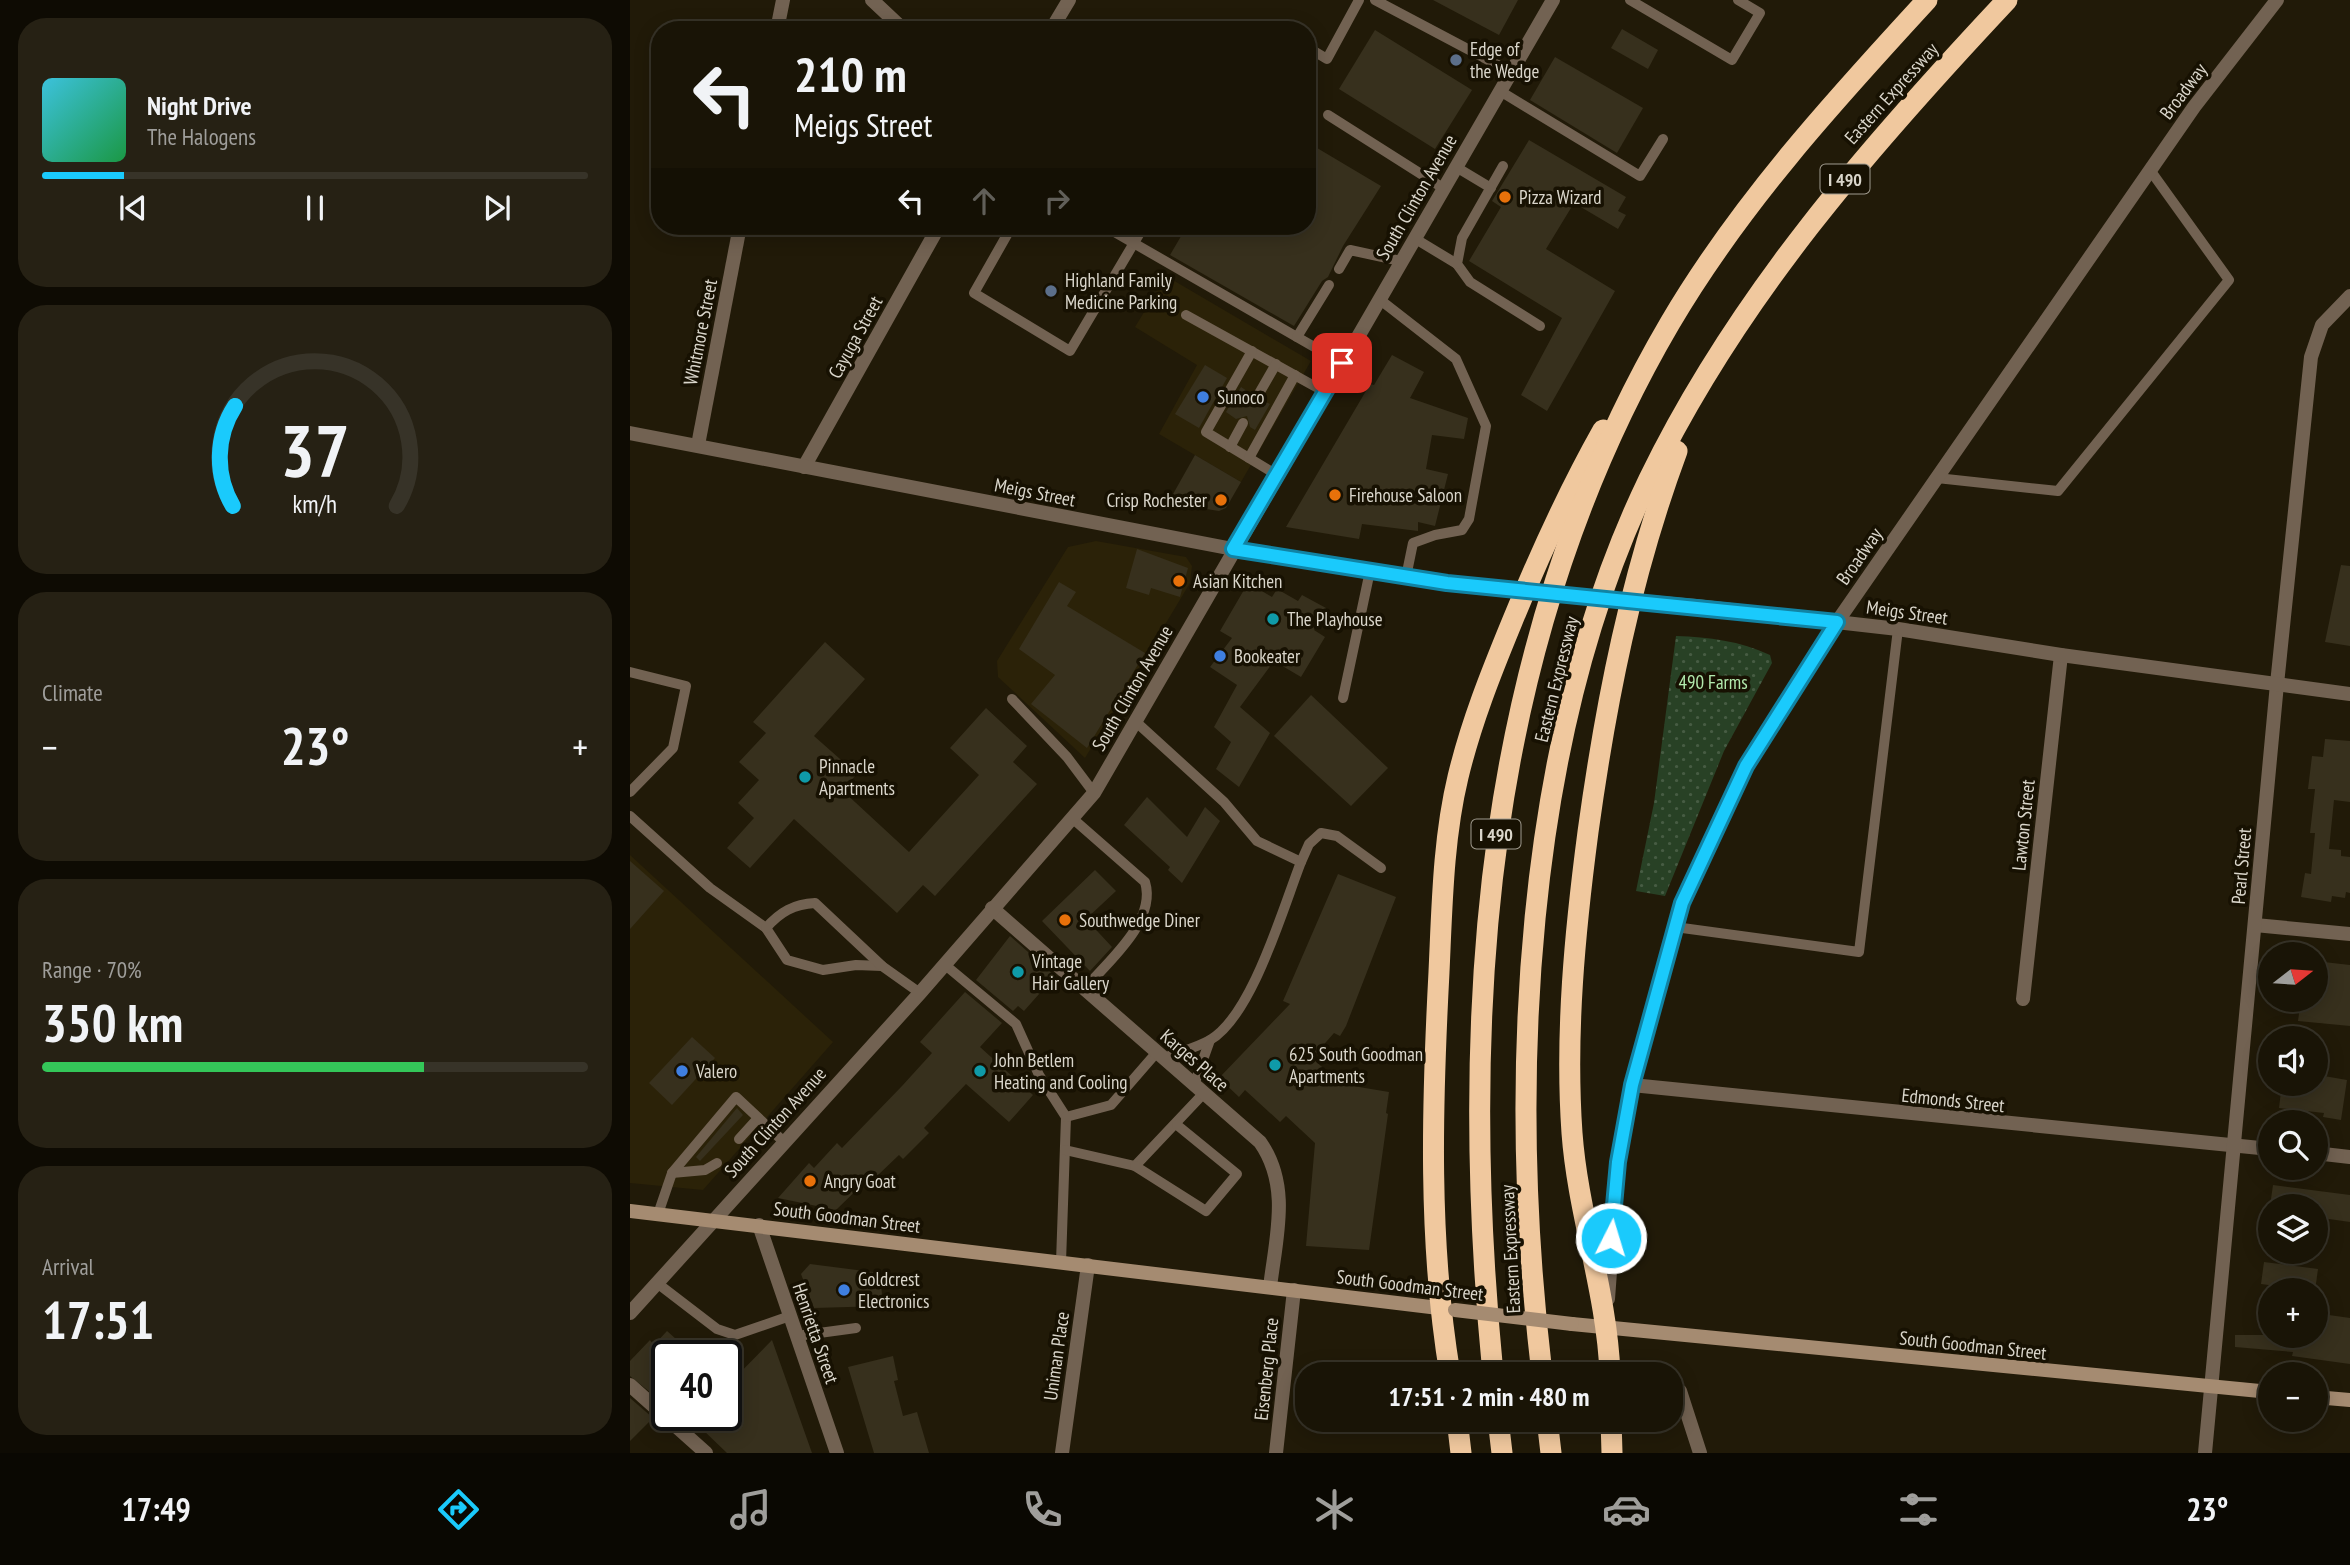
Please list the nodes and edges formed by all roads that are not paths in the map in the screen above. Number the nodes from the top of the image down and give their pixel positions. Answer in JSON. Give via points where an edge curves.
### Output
{"nodes":[{"id":1,"x":783,"y":0,"type":"edge"},
{"id":2,"x":872,"y":0,"type":"edge"},
{"id":3,"x":1069,"y":0,"type":"edge"},
{"id":4,"x":1359,"y":0,"type":"edge"},
{"id":5,"x":1375,"y":0,"type":"edge"},
{"id":6,"x":1553,"y":0,"type":"edge"},
{"id":7,"x":1630,"y":0,"type":"edge"},
{"id":8,"x":1738,"y":0,"type":"edge"},
{"id":9,"x":1927,"y":0,"type":"edge"},
{"id":10,"x":2007,"y":0,"type":"edge"},
{"id":11,"x":2277,"y":0,"type":"edge"},
{"id":12,"x":779,"y":21,"type":"edge"},
{"id":13,"x":894,"y":21,"type":"edge"},
{"id":14,"x":1056,"y":21,"type":"edge"},
{"id":15,"x":1316,"y":52,"type":"edge"},
{"id":16,"x":1511,"y":72,"type":"junction"},
{"id":17,"x":1500,"y":91,"type":"junction"},
{"id":18,"x":1328,"y":115,"type":"dead end"},
{"id":19,"x":1662,"y":139,"type":"dead end"},
{"id":20,"x":1503,"y":166,"type":"dead end"},
{"id":21,"x":1456,"y":167,"type":"junction"},
{"id":22,"x":2150,"y":170,"type":"junction"},
{"id":23,"x":1443,"y":188,"type":"junction"},
{"id":24,"x":1491,"y":188,"type":"junction"},
{"id":25,"x":738,"y":235,"type":"edge"},
{"id":26,"x":935,"y":235,"type":"edge"},
{"id":27,"x":1007,"y":235,"type":"edge"},
{"id":28,"x":1119,"y":235,"type":"edge"},
{"id":29,"x":1139,"y":235,"type":"edge"},
{"id":30,"x":1414,"y":238,"type":"junction"},
{"id":31,"x":1134,"y":244,"type":"junction"},
{"id":32,"x":1401,"y":261,"type":"junction"},
{"id":33,"x":1457,"y":264,"type":"junction"},
{"id":34,"x":1339,"y":269,"type":"dead end"},
{"id":35,"x":1329,"y":285,"type":"dead end"},
{"id":36,"x":2350,"y":296,"type":"edge"},
{"id":37,"x":1379,"y":299,"type":"junction"},
{"id":38,"x":1186,"y":315,"type":"dead end"},
{"id":39,"x":1669,"y":325,"type":"junction"},
{"id":40,"x":1540,"y":327,"type":"dead end"},
{"id":41,"x":1297,"y":337,"type":"junction"},
{"id":42,"x":1252,"y":351,"type":"junction"},
{"id":43,"x":1342,"y":363,"type":"junction"},
{"id":44,"x":1276,"y":364,"type":"junction"},
{"id":45,"x":1296,"y":375,"type":"junction"},
{"id":46,"x":1706,"y":377,"type":"junction"},
{"id":47,"x":1325,"y":392,"type":"junction"},
{"id":48,"x":1257,"y":397,"type":"dead end"},
{"id":49,"x":1243,"y":422,"type":"dead end"},
{"id":50,"x":630,"y":433,"type":"edge"},
{"id":51,"x":698,"y":445,"type":"junction"},
{"id":52,"x":1230,"y":447,"type":"junction"},
{"id":53,"x":1249,"y":458,"type":"junction"},
{"id":54,"x":804,"y":467,"type":"junction"},
{"id":55,"x":1277,"y":475,"type":"junction"},
{"id":56,"x":1937,"y":478,"type":"junction"},
{"id":57,"x":1233,"y":549,"type":"junction"},
{"id":58,"x":1370,"y":571,"type":"junction"},
{"id":59,"x":1406,"y":577,"type":"junction"},
{"id":60,"x":1837,"y":622,"type":"junction"},
{"id":61,"x":1898,"y":629,"type":"junction"},
{"id":62,"x":2061,"y":655,"type":"junction"},
{"id":63,"x":630,"y":672,"type":"edge"},
{"id":64,"x":2277,"y":684,"type":"junction"},
{"id":65,"x":2350,"y":694,"type":"edge"},
{"id":66,"x":1343,"y":698,"type":"dead end"},
{"id":67,"x":1012,"y":699,"type":"dead end"},
{"id":68,"x":1135,"y":721,"type":"junction"},
{"id":69,"x":630,"y":792,"type":"edge"},
{"id":70,"x":1094,"y":793,"type":"junction"},
{"id":71,"x":630,"y":816,"type":"edge"},
{"id":72,"x":1072,"y":818,"type":"junction"},
{"id":73,"x":1301,"y":862,"type":"junction"},
{"id":74,"x":1381,"y":868,"type":"dead end"},
{"id":75,"x":992,"y":908,"type":"junction"},
{"id":76,"x":2255,"y":925,"type":"junction"},
{"id":77,"x":766,"y":928,"type":"junction"},
{"id":78,"x":1675,"y":928,"type":"junction"},
{"id":79,"x":2350,"y":934,"type":"edge"},
{"id":80,"x":944,"y":964,"type":"junction"},
{"id":81,"x":882,"y":966,"type":"junction"},
{"id":82,"x":1084,"y":989,"type":"junction"},
{"id":83,"x":920,"y":993,"type":"junction"},
{"id":84,"x":2023,"y":999,"type":"dead end"},
{"id":85,"x":1210,"y":1040,"type":"junction"},
{"id":86,"x":1160,"y":1055,"type":"junction"},
{"id":87,"x":1632,"y":1085,"type":"junction"},
{"id":88,"x":1199,"y":1089,"type":"junction"},
{"id":89,"x":1066,"y":1117,"type":"junction"},
{"id":90,"x":758,"y":1118,"type":"junction"},
{"id":91,"x":1177,"y":1125,"type":"junction"},
{"id":92,"x":740,"y":1139,"type":"dead end"},
{"id":93,"x":783,"y":1141,"type":"junction"},
{"id":94,"x":2232,"y":1145,"type":"junction"},
{"id":95,"x":2258,"y":1148,"type":"edge"},
{"id":96,"x":1065,"y":1150,"type":"junction"},
{"id":97,"x":2328,"y":1154,"type":"edge"},
{"id":98,"x":2350,"y":1157,"type":"edge"},
{"id":99,"x":717,"y":1163,"type":"dead end"},
{"id":100,"x":1135,"y":1166,"type":"junction"},
{"id":101,"x":672,"y":1173,"type":"junction"},
{"id":102,"x":630,"y":1211,"type":"edge"},
{"id":103,"x":658,"y":1214,"type":"junction"},
{"id":104,"x":713,"y":1220,"type":"junction"},
{"id":105,"x":759,"y":1225,"type":"junction"},
{"id":106,"x":1062,"y":1262,"type":"junction"},
{"id":107,"x":1088,"y":1265,"type":"junction"},
{"id":108,"x":657,"y":1283,"type":"junction"},
{"id":109,"x":1270,"y":1287,"type":"junction"},
{"id":110,"x":1294,"y":1290,"type":"junction"},
{"id":111,"x":1448,"y":1309,"type":"junction"},
{"id":112,"x":630,"y":1313,"type":"edge"},
{"id":113,"x":790,"y":1316,"type":"junction"},
{"id":114,"x":856,"y":1328,"type":"dead end"},
{"id":115,"x":1608,"y":1329,"type":"junction"},
{"id":116,"x":797,"y":1336,"type":"junction"},
{"id":117,"x":1450,"y":1362,"type":"edge"},
{"id":118,"x":1492,"y":1362,"type":"edge"},
{"id":119,"x":1541,"y":1362,"type":"edge"},
{"id":120,"x":1609,"y":1362,"type":"edge"},
{"id":121,"x":630,"y":1385,"type":"edge"},
{"id":122,"x":2212,"y":1386,"type":"junction"},
{"id":123,"x":2258,"y":1391,"type":"edge"},
{"id":124,"x":2328,"y":1398,"type":"edge"},
{"id":125,"x":1683,"y":1400,"type":"edge"},
{"id":126,"x":2350,"y":1400,"type":"edge"},
{"id":127,"x":1459,"y":1432,"type":"edge"},
{"id":128,"x":1500,"y":1432,"type":"edge"},
{"id":129,"x":1549,"y":1432,"type":"edge"},
{"id":130,"x":1611,"y":1432,"type":"edge"},
{"id":131,"x":706,"y":1453,"type":"edge"},
{"id":132,"x":837,"y":1453,"type":"edge"},
{"id":133,"x":1062,"y":1453,"type":"edge"},
{"id":134,"x":1276,"y":1453,"type":"edge"},
{"id":135,"x":1461,"y":1453,"type":"edge"},
{"id":136,"x":1502,"y":1453,"type":"edge"},
{"id":137,"x":1551,"y":1453,"type":"edge"},
{"id":138,"x":1612,"y":1453,"type":"edge"},
{"id":139,"x":1700,"y":1453,"type":"edge"},
{"id":140,"x":2205,"y":1453,"type":"edge"}],
"edges":[{"from":1,"to":12,"type":"street"},
{"from":2,"to":13,"type":"street"},
{"from":3,"to":14,"type":"street"},
{"from":4,"to":15,"type":"lane","via":[[1327,59]]},
{"from":5,"to":16,"type":"lane"},
{"from":6,"to":16,"type":"street","name":"South Clinton Avenue"},
{"from":7,"to":8,"type":"lane","via":[[1732,60],[1760,13]]},
{"from":9,"to":39,"type":"highway","name":"Eastern Expressway","number":"I 490","via":[[1778,170]]},
{"from":10,"to":46,"type":"highway","name":"Eastern Expressway","number":"I 490","via":[[1833,193],[1766,282]]},
{"from":11,"to":22,"type":"street","name":"Broadway"},
{"from":16,"to":17,"type":"street","name":"South Clinton Avenue"},
{"from":17,"to":19,"type":"lane","via":[[1640,176]]},
{"from":17,"to":21,"type":"street","name":"South Clinton Avenue"},
{"from":18,"to":23,"type":"lane"},
{"from":20,"to":24,"type":"lane"},
{"from":21,"to":23,"type":"street","name":"South Clinton Avenue"},
{"from":21,"to":24,"type":"lane"},
{"from":22,"to":56,"type":"street","name":"Broadway"},
{"from":22,"to":56,"type":"lane","via":[[2230,280],[2058,491]]},
{"from":23,"to":30,"type":"street","name":"South Clinton Avenue"},
{"from":24,"to":33,"type":"lane","via":[[1462,238]]},
{"from":25,"to":51,"type":"street","name":"Whitmore Street"},
{"from":26,"to":54,"type":"street","name":"Cayuga Street"},
{"from":27,"to":31,"type":"lane","via":[[974,293],[1070,351]]},
{"from":28,"to":31,"type":"lane"},
{"from":29,"to":31,"type":"lane"},
{"from":30,"to":32,"type":"street","name":"South Clinton Avenue"},
{"from":30,"to":33,"type":"lane"},
{"from":31,"to":41,"type":"lane"},
{"from":32,"to":34,"type":"lane","via":[[1350,250]]},
{"from":32,"to":37,"type":"street","name":"South Clinton Avenue"},
{"from":33,"to":40,"type":"lane","via":[[1470,282]]},
{"from":35,"to":41,"type":"lane"},
{"from":36,"to":64,"type":"street","name":"Pearl Street","via":[[2322,325],[2313,348]]},
{"from":37,"to":43,"type":"street","name":"South Clinton Avenue"},
{"from":37,"to":59,"type":"lane","via":[[1456,359],[1486,426],[1469,519],[1462,530],[1413,544]]},
{"from":38,"to":42,"type":"lane"},
{"from":39,"to":111,"type":"highway","via":[[1609,420],[1554,523],[1480,701],[1457,781],[1443,898],[1434,1152]]},
{"from":39,"to":118,"type":"highway","name":"Eastern Expressway","number":"I 490","via":[[1602,462],[1560,566],[1521,702],[1503,789],[1489,899],[1480,1051],[1482,1204]]},
{"from":41,"to":43,"type":"lane"},
{"from":42,"to":44,"type":"lane"},
{"from":42,"to":52,"type":"lane","via":[[1206,432]]},
{"from":43,"to":47,"type":"street","name":"South Clinton Avenue"},
{"from":44,"to":45,"type":"lane"},
{"from":44,"to":48,"type":"lane"},
{"from":45,"to":47,"type":"lane"},
{"from":45,"to":53,"type":"lane"},
{"from":46,"to":115,"type":"highway","via":[[1650,528],[1623,628],[1599,757],[1578,919],[1570,1074],[1572,1136]]},
{"from":46,"to":119,"type":"highway","name":"Eastern Expressway","number":"I 490","via":[[1649,479],[1606,583],[1574,692],[1551,801],[1533,954],[1528,1063],[1531,1215]]},
{"from":47,"to":55,"type":"street","name":"South Clinton Avenue"},
{"from":49,"to":52,"type":"lane"},
{"from":50,"to":51,"type":"street","name":"Meigs Street"},
{"from":51,"to":54,"type":"street","name":"Meigs Street"},
{"from":52,"to":53,"type":"lane"},
{"from":53,"to":55,"type":"lane"},
{"from":54,"to":57,"type":"street","name":"Meigs Street"},
{"from":55,"to":57,"type":"street","name":"South Clinton Avenue"},
{"from":56,"to":60,"type":"street","name":"Broadway"},
{"from":57,"to":58,"type":"street","name":"Meigs Street"},
{"from":57,"to":68,"type":"street","name":"South Clinton Avenue"},
{"from":58,"to":59,"type":"street","name":"Meigs Street"},
{"from":58,"to":66,"type":"lane"},
{"from":59,"to":60,"type":"street","name":"Meigs Street","bridge":true},
{"from":60,"to":61,"type":"street","name":"Meigs Street"},
{"from":60,"to":78,"type":"street","name":"Broadway","via":[[1746,766],[1682,903]]},
{"from":61,"to":62,"type":"street","name":"Meigs Street"},
{"from":61,"to":78,"type":"lane","via":[[1859,952]]},
{"from":62,"to":64,"type":"street","name":"Meigs Street"},
{"from":62,"to":84,"type":"street","name":"Lawton Street"},
{"from":63,"to":69,"type":"lane","via":[[686,686],[673,748]]},
{"from":64,"to":65,"type":"street","name":"Meigs Street"},
{"from":64,"to":76,"type":"street","name":"Pearl Street"},
{"from":67,"to":70,"type":"lane"},
{"from":68,"to":70,"type":"street","name":"South Clinton Avenue"},
{"from":68,"to":73,"type":"lane","via":[[1224,802],[1257,841]]},
{"from":70,"to":72,"type":"street","name":"South Clinton Avenue"},
{"from":71,"to":77,"type":"lane","via":[[710,888]]},
{"from":72,"to":75,"type":"street","name":"South Clinton Avenue"},
{"from":72,"to":82,"type":"lane","via":[[1145,882],[1148,892],[1146,907],[1129,938]]},
{"from":73,"to":74,"type":"lane","via":[[1309,844],[1321,834],[1337,836]]},
{"from":73,"to":85,"type":"lane","via":[[1254,984],[1239,1009]]},
{"from":75,"to":80,"type":"street","name":"South Clinton Avenue"},
{"from":75,"to":82,"type":"street","name":"Karges Place"},
{"from":76,"to":79,"type":"street"},
{"from":76,"to":94,"type":"street","name":"Pearl Street"},
{"from":77,"to":81,"type":"lane","via":[[787,960],[823,970]]},
{"from":77,"to":81,"type":"lane","via":[[778,914],[815,903]]},
{"from":78,"to":87,"type":"street","name":"Broadway"},
{"from":80,"to":83,"type":"street","name":"South Clinton Avenue"},
{"from":80,"to":89,"type":"lane","via":[[1016,1024]]},
{"from":81,"to":83,"type":"lane"},
{"from":82,"to":86,"type":"street","name":"Karges Place"},
{"from":83,"to":93,"type":"street","name":"South Clinton Avenue"},
{"from":85,"to":86,"type":"lane"},
{"from":85,"to":88,"type":"lane"},
{"from":86,"to":88,"type":"street","name":"Karges Place"},
{"from":86,"to":89,"type":"lane","via":[[1111,1105]]},
{"from":87,"to":94,"type":"street","name":"Edmonds Street"},
{"from":87,"to":115,"type":"street","name":"Broadway","via":[[1614,1200]]},
{"from":88,"to":91,"type":"lane"},
{"from":88,"to":109,"type":"street","name":"Karges Place","via":[[1260,1142],[1278,1173],[1279,1209]]},
{"from":89,"to":96,"type":"lane"},
{"from":90,"to":92,"type":"lane"},
{"from":90,"to":93,"type":"lane"},
{"from":90,"to":101,"type":"lane","via":[[736,1097]]},
{"from":91,"to":100,"type":"lane"},
{"from":91,"to":100,"type":"lane","via":[[1237,1174],[1206,1211]]},
{"from":93,"to":104,"type":"street","name":"South Clinton Avenue"},
{"from":94,"to":95,"type":"street","name":"Edmonds Street"},
{"from":94,"to":122,"type":"street","name":"Pearl Street"},
{"from":96,"to":100,"type":"lane"},
{"from":96,"to":106,"type":"lane"},
{"from":97,"to":98,"type":"street"},
{"from":99,"to":101,"type":"lane","via":[[705,1170]]},
{"from":101,"to":103,"type":"lane"},
{"from":102,"to":103,"type":"main road","name":"South Goodman Street"},
{"from":103,"to":104,"type":"main road","name":"South Goodman Street"},
{"from":104,"to":105,"type":"main road","name":"South Goodman Street"},
{"from":104,"to":108,"type":"street","name":"South Clinton Avenue"},
{"from":105,"to":106,"type":"main road","name":"South Goodman Street"},
{"from":105,"to":113,"type":"street","name":"Henrietta Street"},
{"from":106,"to":107,"type":"main road","name":"South Goodman Street"},
{"from":107,"to":109,"type":"main road","name":"South Goodman Street"},
{"from":107,"to":133,"type":"street","name":"Uniman Place"},
{"from":108,"to":112,"type":"street","name":"South Clinton Avenue"},
{"from":108,"to":113,"type":"lane","via":[[717,1329],[735,1335]]},
{"from":109,"to":110,"type":"main road","name":"South Goodman Street"},
{"from":110,"to":111,"type":"main road","name":"South Goodman Street"},
{"from":110,"to":134,"type":"street","name":"Eisenberg Place"},
{"from":111,"to":115,"type":"main road","name":"South Goodman Street","bridge":true},
{"from":111,"to":117,"type":"highway"},
{"from":113,"to":116,"type":"street","name":"Henrietta Street"},
{"from":114,"to":116,"type":"lane"},
{"from":115,"to":120,"type":"highway"},
{"from":115,"to":122,"type":"main road","name":"South Goodman Street"},
{"from":116,"to":132,"type":"street","name":"Henrietta Street"},
{"from":121,"to":131,"type":"street"},
{"from":122,"to":123,"type":"main road","name":"South Goodman Street"},
{"from":122,"to":140,"type":"street","name":"Pearl Street"},
{"from":124,"to":126,"type":"main road"},
{"from":125,"to":139,"type":"street"},
{"from":127,"to":135,"type":"highway"},
{"from":128,"to":136,"type":"highway"},
{"from":129,"to":137,"type":"highway"},
{"from":130,"to":138,"type":"highway"}]}
